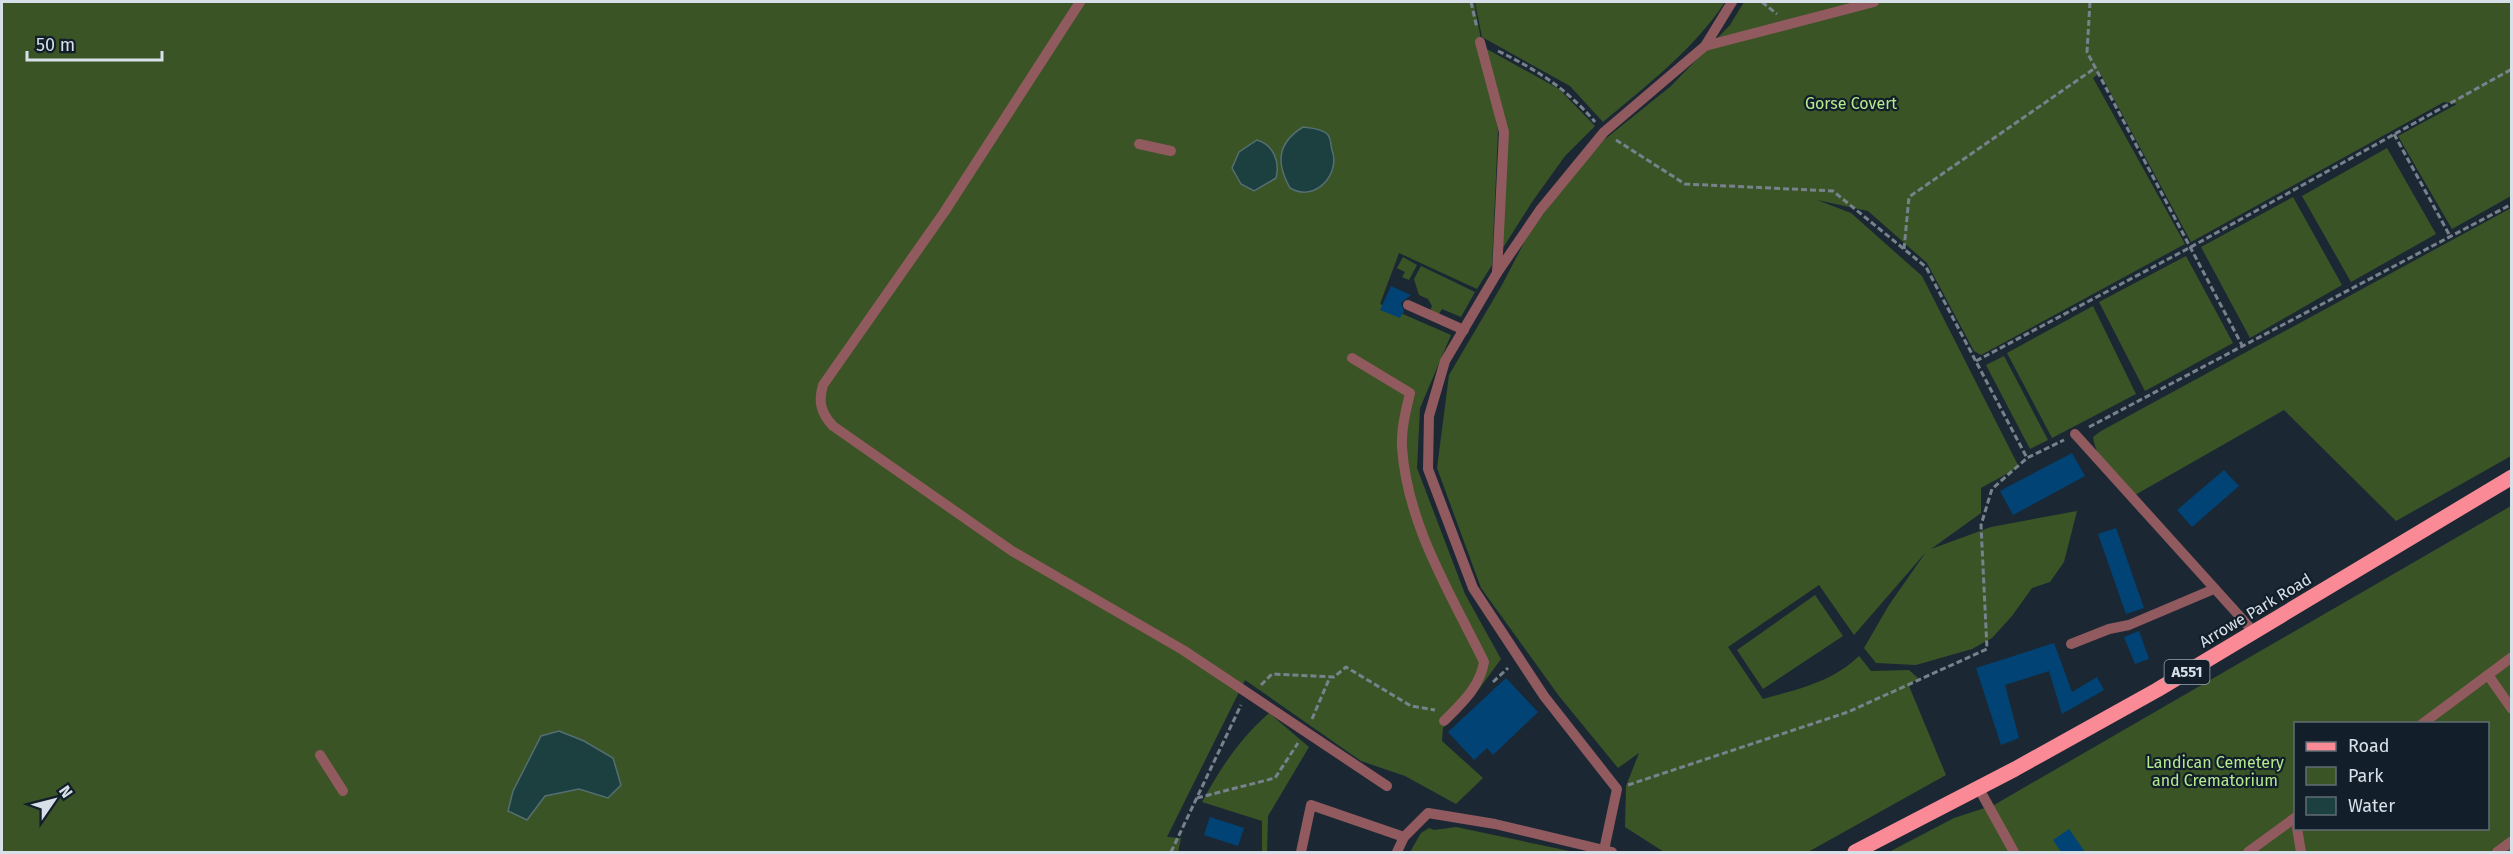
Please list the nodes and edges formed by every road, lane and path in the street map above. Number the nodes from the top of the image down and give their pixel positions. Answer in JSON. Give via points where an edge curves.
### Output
{"nodes":[{"id":1,"x":1080,"y":2,"type":"edge"},
{"id":2,"x":1471,"y":2,"type":"edge"},
{"id":3,"x":1732,"y":2,"type":"edge"},
{"id":4,"x":1874,"y":2,"type":"edge"},
{"id":5,"x":2090,"y":2,"type":"edge"},
{"id":6,"x":1480,"y":42,"type":"junction"},
{"id":7,"x":1705,"y":46,"type":"junction"},
{"id":8,"x":2095,"y":68,"type":"junction"},
{"id":9,"x":2511,"y":69,"type":"edge"},
{"id":10,"x":1604,"y":132,"type":"junction"},
{"id":11,"x":2394,"y":134,"type":"junction"},
{"id":12,"x":1139,"y":144,"type":"dead end"},
{"id":13,"x":1171,"y":151,"type":"dead end"},
{"id":14,"x":2511,"y":204,"type":"edge"},
{"id":15,"x":2450,"y":236,"type":"junction"},
{"id":16,"x":2189,"y":248,"type":"junction"},
{"id":17,"x":1904,"y":249,"type":"junction"},
{"id":18,"x":1497,"y":273,"type":"junction"},
{"id":19,"x":1408,"y":305,"type":"dead end"},
{"id":20,"x":1464,"y":330,"type":"junction"},
{"id":21,"x":2243,"y":347,"type":"junction"},
{"id":22,"x":1352,"y":358,"type":"dead end"},
{"id":23,"x":1976,"y":361,"type":"junction"},
{"id":24,"x":2075,"y":434,"type":"junction"},
{"id":25,"x":2027,"y":458,"type":"junction"},
{"id":26,"x":2511,"y":477,"type":"edge"},
{"id":27,"x":2214,"y":589,"type":"junction"},
{"id":28,"x":2253,"y":632,"type":"junction"},
{"id":29,"x":2071,"y":644,"type":"dead end"},
{"id":30,"x":2511,"y":657,"type":"edge"},
{"id":31,"x":1520,"y":658,"type":"junction"},
{"id":32,"x":2488,"y":675,"type":"junction"},
{"id":33,"x":1330,"y":677,"type":"junction"},
{"id":34,"x":1485,"y":689,"type":"dead end"},
{"id":35,"x":1251,"y":695,"type":"junction"},
{"id":36,"x":2511,"y":709,"type":"edge"},
{"id":37,"x":1448,"y":717,"type":"joint"},
{"id":38,"x":2423,"y":722,"type":"edge"},
{"id":39,"x":1305,"y":732,"type":"junction"},
{"id":40,"x":320,"y":755,"type":"dead end"},
{"id":41,"x":1387,"y":786,"type":"dead end"},
{"id":42,"x":1978,"y":787,"type":"junction"},
{"id":43,"x":1617,"y":789,"type":"junction"},
{"id":44,"x":343,"y":791,"type":"dead end"},
{"id":45,"x":1197,"y":798,"type":"junction"},
{"id":46,"x":2294,"y":819,"type":"edge"},
{"id":47,"x":2297,"y":830,"type":"edge"},
{"id":48,"x":1404,"y":837,"type":"junction"},
{"id":49,"x":2511,"y":842,"type":"edge"},
{"id":50,"x":1608,"y":851,"type":"edge"},
{"id":51,"x":1171,"y":852,"type":"edge"},
{"id":52,"x":1301,"y":852,"type":"edge"},
{"id":53,"x":1397,"y":852,"type":"edge"},
{"id":54,"x":1855,"y":852,"type":"edge"},
{"id":55,"x":2014,"y":852,"type":"edge"},
{"id":56,"x":2248,"y":852,"type":"edge"},
{"id":57,"x":2301,"y":852,"type":"edge"},
{"id":58,"x":2497,"y":852,"type":"edge"}],
"edges":[{"from":1,"to":35,"type":"lane","via":[[945,212],[823,385],[820,404],[824,417],[833,426],[1012,551]]},
{"from":2,"to":6,"type":"path"},
{"from":3,"to":7,"type":"lane"},
{"from":4,"to":7,"type":"lane"},
{"from":5,"to":8,"type":"path","via":[[2087,52]]},
{"from":6,"to":10,"type":"path","via":[[1558,84]]},
{"from":6,"to":18,"type":"lane","via":[[1504,132]]},
{"from":7,"to":10,"type":"lane"},
{"from":8,"to":16,"type":"path"},
{"from":8,"to":17,"type":"path","via":[[1909,197]]},
{"from":9,"to":11,"type":"path"},
{"from":10,"to":17,"type":"path","via":[[1685,184],[1833,191]]},
{"from":10,"to":18,"type":"lane","via":[[1540,210]]},
{"from":11,"to":15,"type":"path"},
{"from":11,"to":16,"type":"path"},
{"from":12,"to":13,"type":"lane"},
{"from":14,"to":15,"type":"path"},
{"from":15,"to":21,"type":"path"},
{"from":16,"to":21,"type":"path"},
{"from":16,"to":23,"type":"path"},
{"from":17,"to":23,"type":"path","via":[[1926,267]]},
{"from":18,"to":20,"type":"lane"},
{"from":19,"to":20,"type":"lane"},
{"from":20,"to":31,"type":"lane","via":[[1445,361],[1429,416],[1428,469],[1473,588]]},
{"from":21,"to":24,"type":"path"},
{"from":22,"to":37,"type":"lane","via":[[1410,393],[1402,446],[1410,496],[1442,580],[1484,662],[1482,675],[1473,689]]},
{"from":23,"to":25,"type":"path"},
{"from":24,"to":25,"type":"path"},
{"from":24,"to":27,"type":"lane"},
{"from":25,"to":43,"type":"path","via":[[1992,489],[1981,525],[1987,649],[1848,712]]},
{"from":26,"to":28,"type":"main road","name":"Arrowe Park Road","number":"A551"},
{"from":27,"to":28,"type":"lane"},
{"from":27,"to":29,"type":"lane","via":[[2129,626],[2109,629]]},
{"from":28,"to":42,"type":"main road","name":"Arrowe Park Road","number":"A551","via":[[2147,696]]},
{"from":30,"to":32,"type":"lane"},
{"from":31,"to":34,"type":"path"},
{"from":31,"to":43,"type":"lane"},
{"from":32,"to":36,"type":"lane"},
{"from":32,"to":38,"type":"lane"},
{"from":33,"to":35,"type":"path","via":[[1272,674]]},
{"from":33,"to":37,"type":"path","via":[[1346,667],[1411,706]]},
{"from":33,"to":39,"type":"path"},
{"from":35,"to":39,"type":"lane"},
{"from":35,"to":45,"type":"path","via":[[1239,707]]},
{"from":39,"to":41,"type":"lane"},
{"from":39,"to":45,"type":"path","via":[[1275,778]]},
{"from":40,"to":44,"type":"lane"},
{"from":42,"to":54,"type":"main road","name":"Arrowe Park Road","number":"A551"},
{"from":42,"to":55,"type":"lane"},
{"from":43,"to":50,"type":"lane"},
{"from":45,"to":51,"type":"path"},
{"from":46,"to":56,"type":"lane"},
{"from":47,"to":57,"type":"lane"},
{"from":48,"to":50,"type":"lane","via":[[1428,813],[1495,824]]},
{"from":48,"to":52,"type":"lane","via":[[1311,805]]},
{"from":48,"to":53,"type":"lane"},
{"from":49,"to":58,"type":"lane"}]}
